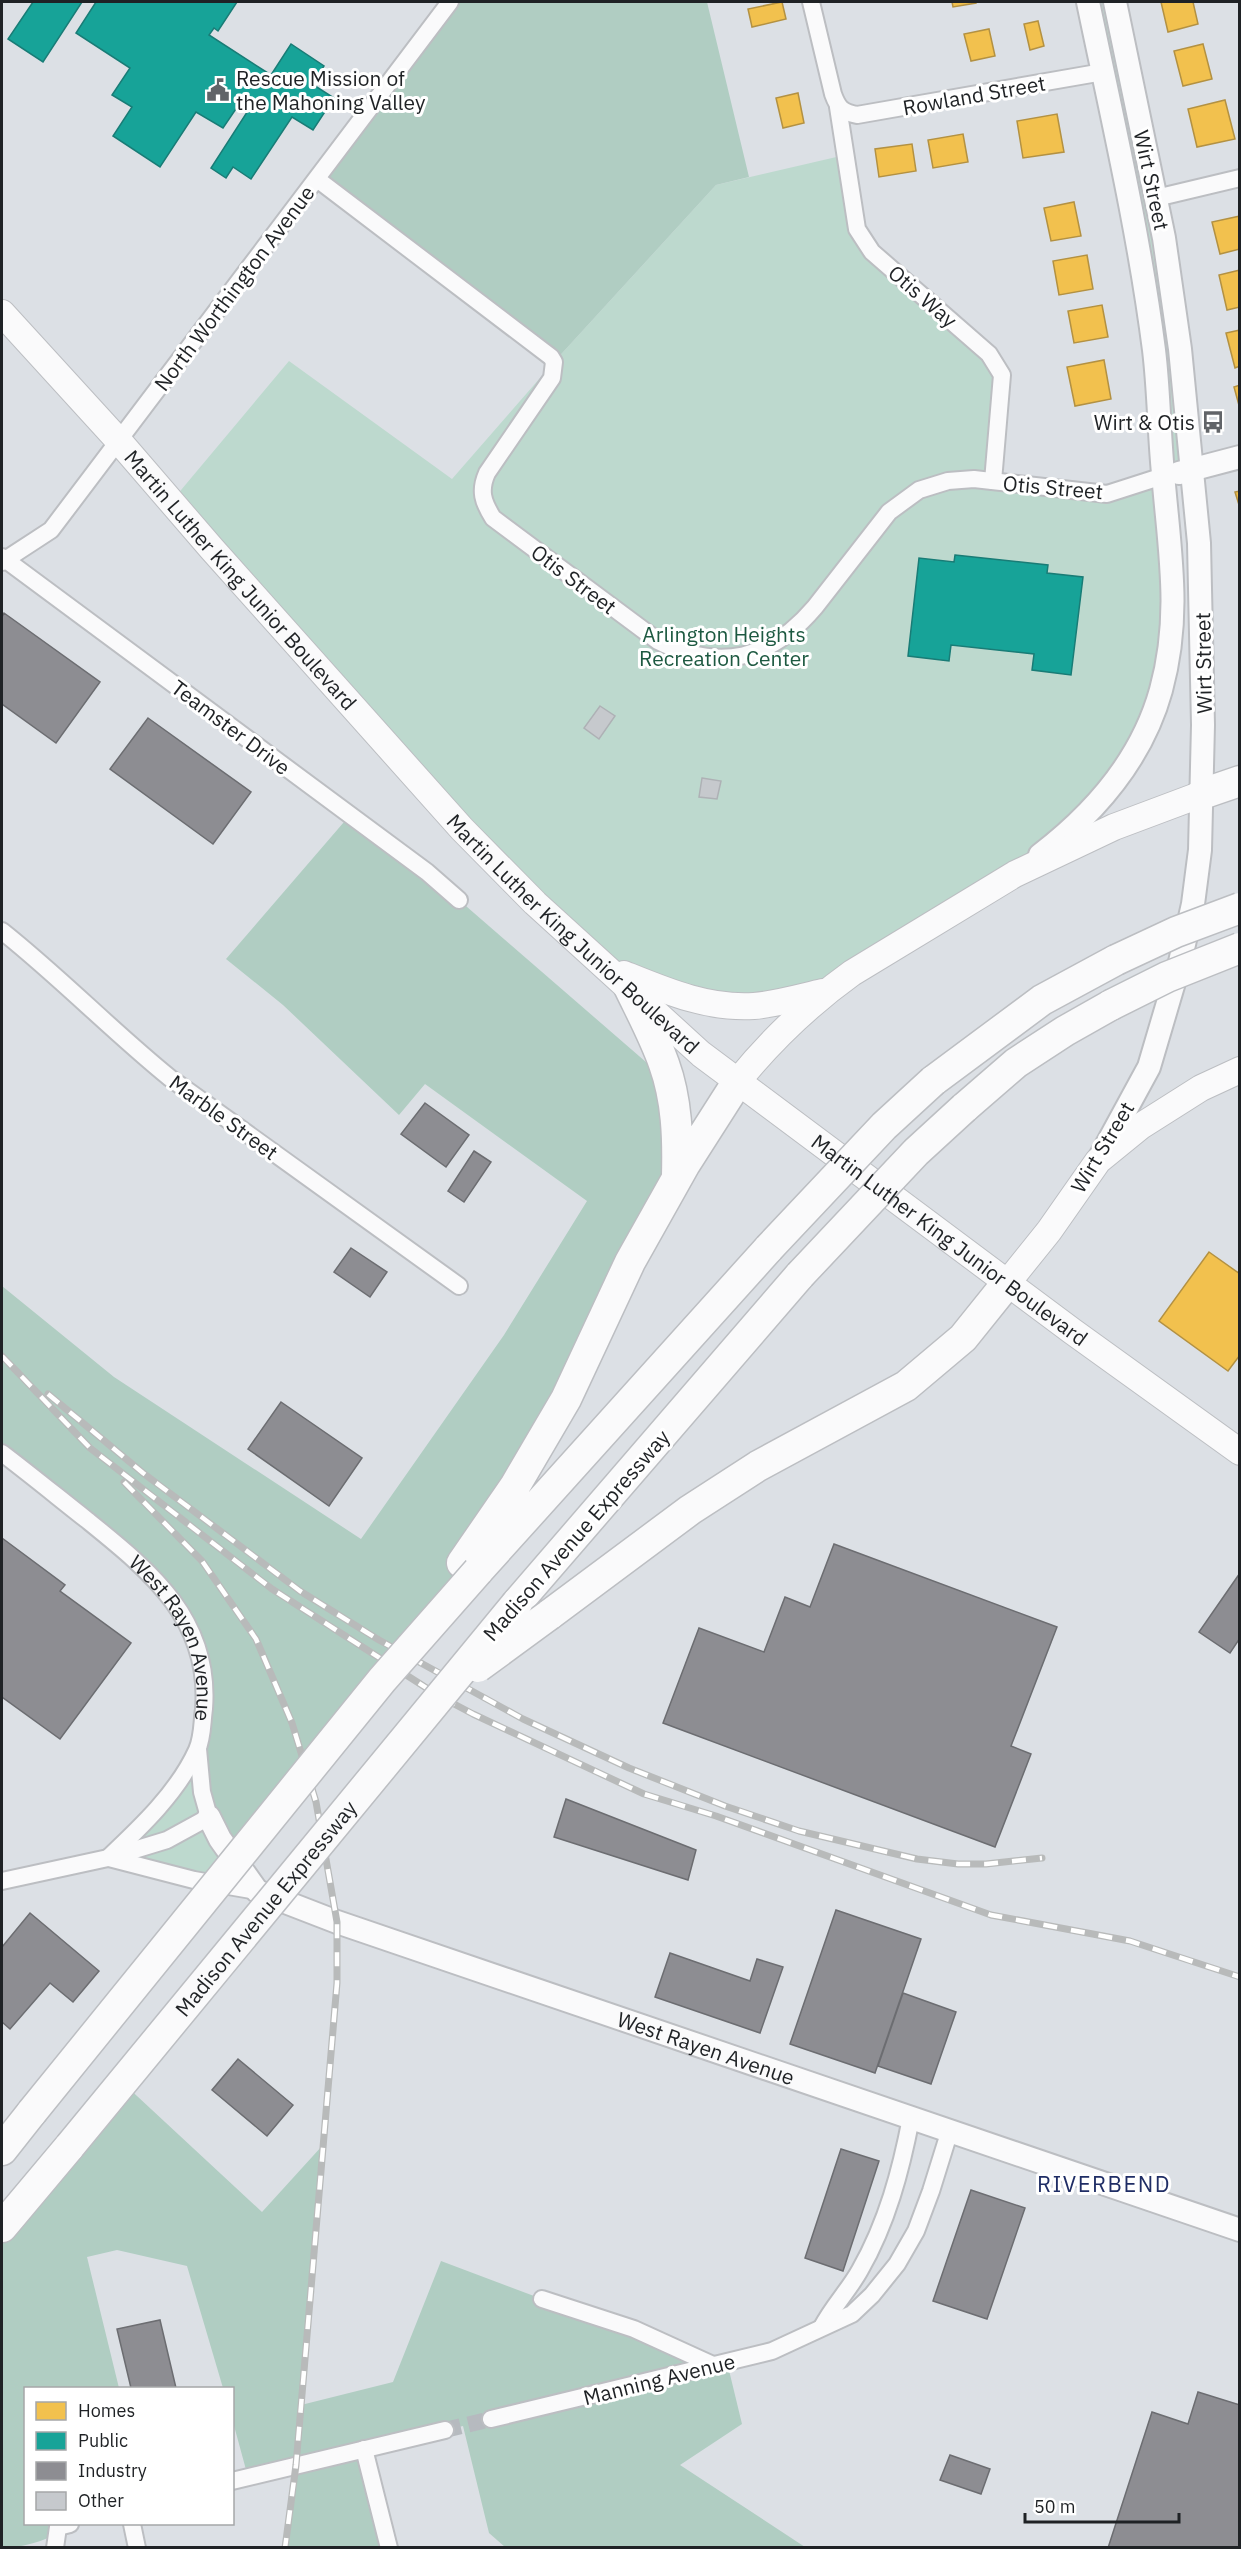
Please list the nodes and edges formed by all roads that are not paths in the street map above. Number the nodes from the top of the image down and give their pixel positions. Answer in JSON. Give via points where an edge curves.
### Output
{"nodes":[{"id":1,"x":450,"y":2,"type":"edge"},
{"id":2,"x":811,"y":2,"type":"edge"},
{"id":3,"x":1088,"y":2,"type":"edge"},
{"id":4,"x":1115,"y":2,"type":"edge"},
{"id":5,"x":1103,"y":72,"type":"junction"},
{"id":6,"x":841,"y":110,"type":"junction"},
{"id":7,"x":1239,"y":178,"type":"edge"},
{"id":8,"x":317,"y":179,"type":"junction"},
{"id":9,"x":1156,"y":198,"type":"junction"},
{"id":10,"x":2,"y":313,"type":"edge"},
{"id":11,"x":118,"y":440,"type":"junction"},
{"id":12,"x":1239,"y":457,"type":"edge"},
{"id":13,"x":1192,"y":470,"type":"junction"},
{"id":14,"x":1163,"y":476,"type":"junction"},
{"id":15,"x":993,"y":481,"type":"junction"},
{"id":16,"x":3,"y":559,"type":"edge"},
{"id":17,"x":1239,"y":781,"type":"edge"},
{"id":18,"x":1202,"y":794,"type":"junction"},
{"id":19,"x":1015,"y":874,"type":"junction"},
{"id":20,"x":459,"y":900,"type":"dead end"},
{"id":21,"x":1239,"y":908,"type":"edge"},
{"id":22,"x":2,"y":931,"type":"edge"},
{"id":23,"x":1239,"y":948,"type":"edge"},
{"id":24,"x":606,"y":966,"type":"junction"},
{"id":25,"x":629,"y":987,"type":"junction"},
{"id":26,"x":827,"y":991,"type":"junction"},
{"id":27,"x":1239,"y":1070,"type":"edge"},
{"id":28,"x":738,"y":1081,"type":"junction"},
{"id":29,"x":1098,"y":1161,"type":"junction"},
{"id":30,"x":677,"y":1177,"type":"junction"},
{"id":31,"x":1008,"y":1282,"type":"junction"},
{"id":32,"x":459,"y":1286,"type":"dead end"},
{"id":33,"x":1239,"y":1452,"type":"edge"},
{"id":34,"x":2,"y":1453,"type":"edge"},
{"id":35,"x":470,"y":1567,"type":"junction"},
{"id":36,"x":439,"y":1696,"type":"junction"},
{"id":37,"x":198,"y":1749,"type":"junction"},
{"id":38,"x":208,"y":1817,"type":"junction"},
{"id":39,"x":108,"y":1858,"type":"junction"},
{"id":40,"x":2,"y":1881,"type":"edge"},
{"id":41,"x":257,"y":1891,"type":"junction"},
{"id":42,"x":911,"y":2118,"type":"junction"},
{"id":43,"x":950,"y":2130,"type":"junction"},
{"id":44,"x":2,"y":2150,"type":"edge"},
{"id":45,"x":11,"y":2216,"type":"edge"},
{"id":46,"x":1239,"y":2230,"type":"edge"},
{"id":47,"x":2,"y":2239,"type":"edge"},
{"id":48,"x":542,"y":2299,"type":"dead end"},
{"id":49,"x":822,"y":2327,"type":"junction"},
{"id":50,"x":713,"y":2365,"type":"junction"},
{"id":51,"x":491,"y":2419,"type":"tunnel mouth"},
{"id":52,"x":445,"y":2430,"type":"tunnel mouth"},
{"id":53,"x":364,"y":2449,"type":"junction"},
{"id":54,"x":234,"y":2481,"type":"edge"},
{"id":55,"x":64,"y":2525,"type":"edge"},
{"id":56,"x":132,"y":2525,"type":"edge"},
{"id":57,"x":55,"y":2547,"type":"edge"},
{"id":58,"x":137,"y":2547,"type":"edge"},
{"id":59,"x":388,"y":2547,"type":"edge"}],
"edges":[{"from":1,"to":8,"type":"street","name":"North Worthington Avenue"},
{"from":2,"to":6,"type":"street","name":"Otis Way"},
{"from":3,"to":5,"type":"main road","name":"Wirt Street"},
{"from":4,"to":9,"type":"main road","name":"Wirt Street"},
{"from":5,"to":6,"type":"street","name":"Rowland Street","via":[[857,115]]},
{"from":5,"to":14,"type":"main road","name":"Wirt Street","via":[[1138,242],[1154,353]]},
{"from":6,"to":15,"type":"street","name":"Otis Way","via":[[857,229],[872,252],[990,354],[1002,375]]},
{"from":7,"to":9,"type":"street"},
{"from":8,"to":11,"type":"street","name":"North Worthington Avenue"},
{"from":8,"to":15,"type":"street","name":"Otis Street","via":[[551,357],[552,378],[487,473],[482,484],[484,504],[502,525],[658,641],[682,653],[720,659],[748,655],[770,646],[803,622],[901,501],[919,490],[948,481]]},
{"from":9,"to":13,"type":"main road","name":"Wirt Street","via":[[1180,349]]},
{"from":10,"to":11,"type":"main road","name":"Martin Luther King Junior Boulevard"},
{"from":11,"to":16,"type":"street","name":"North Worthington Avenue","via":[[51,530]]},
{"from":11,"to":24,"type":"main road","name":"Martin Luther King Junior Boulevard","via":[[462,829],[535,903]]},
{"from":12,"to":13,"type":"main road"},
{"from":13,"to":14,"type":"main road"},
{"from":13,"to":18,"type":"main road","name":"Wirt Street","via":[[1202,598]]},
{"from":14,"to":15,"type":"street","name":"Otis Street","via":[[1107,494]]},
{"from":14,"to":19,"type":"main road","name":"Wirt Street","via":[[1174,625],[1161,691],[1144,736],[1111,789],[1087,816]]},
{"from":16,"to":20,"type":"street","name":"Teamster Drive","via":[[427,872]]},
{"from":17,"to":18,"type":"highway"},
{"from":18,"to":19,"type":"main road","via":[[1114,827]]},
{"from":18,"to":29,"type":"main road","name":"Wirt Street","via":[[1193,904],[1180,962],[1149,1067]]},
{"from":19,"to":26,"type":"main road","name":"Wirt Street"},
{"from":21,"to":35,"type":"highway","bridge":true,"via":[[1116,960],[1042,1000],[933,1081],[884,1126]]},
{"from":22,"to":32,"type":"street","name":"Marble Street","via":[[170,1078]]},
{"from":23,"to":36,"type":"highway","name":"Madison Avenue Expressway","bridge":true,"via":[[1167,977],[1065,1030],[1016,1063],[916,1152],[800,1275]]},
{"from":24,"to":25,"type":"main road","name":"Martin Luther King Junior Boulevard"},
{"from":24,"to":26,"type":"main road","via":[[666,992],[723,1005],[755,1006]]},
{"from":25,"to":28,"type":"main road","name":"Martin Luther King Junior Boulevard","via":[[701,1054]]},
{"from":25,"to":30,"type":"highway","via":[[664,1064],[672,1093],[677,1122]]},
{"from":26,"to":28,"type":"main road","name":"Wirt Street","via":[[766,1047]]},
{"from":27,"to":29,"type":"main road","via":[[1201,1088],[1141,1126]]},
{"from":28,"to":30,"type":"highway"},
{"from":28,"to":31,"type":"main road","name":"Martin Luther King Junior Boulevard"},
{"from":29,"to":31,"type":"main road","name":"Wirt Street","via":[[1049,1232]]},
{"from":30,"to":35,"type":"highway","via":[[630,1262],[566,1399]]},
{"from":31,"to":33,"type":"main road","name":"Martin Luther King Junior Boulevard"},
{"from":31,"to":36,"type":"highway","bridge":true,"via":[[963,1338],[906,1386],[758,1466],[690,1510]]},
{"from":34,"to":37,"type":"street","name":"West Rayen Avenue","via":[[150,1572],[172,1599],[188,1625],[202,1671],[204,1697]]},
{"from":35,"to":44,"type":"highway","bridge":true},
{"from":36,"to":45,"type":"highway","name":"Madison Avenue Expressway","bridge":true},
{"from":37,"to":38,"type":"street"},
{"from":37,"to":39,"type":"street","name":"West Rayen Avenue","via":[[152,1817]]},
{"from":38,"to":39,"type":"street","via":[[167,1840]]},
{"from":38,"to":41,"type":"main road"},
{"from":39,"to":40,"type":"street"},
{"from":39,"to":41,"type":"street"},
{"from":41,"to":42,"type":"main road","name":"West Rayen Avenue","via":[[337,1922]]},
{"from":42,"to":43,"type":"main road","name":"West Rayen Avenue"},
{"from":42,"to":49,"type":"street","via":[[902,2163],[873,2246]]},
{"from":43,"to":46,"type":"main road","name":"West Rayen Avenue"},
{"from":43,"to":49,"type":"street","name":"Manning Avenue","via":[[916,2231],[897,2264],[852,2314]]},
{"from":45,"to":47,"type":"highway","name":"Madison Avenue Expressway"},
{"from":48,"to":50,"type":"street","via":[[634,2329]]},
{"from":49,"to":50,"type":"street","name":"Manning Avenue","via":[[772,2351]]},
{"from":50,"to":51,"type":"street","name":"Manning Avenue"},
{"from":52,"to":53,"type":"street"},
{"from":53,"to":54,"type":"street"},
{"from":53,"to":59,"type":"street"},
{"from":55,"to":57,"type":"street","via":[[58,2527]]},
{"from":56,"to":58,"type":"street"}]}
